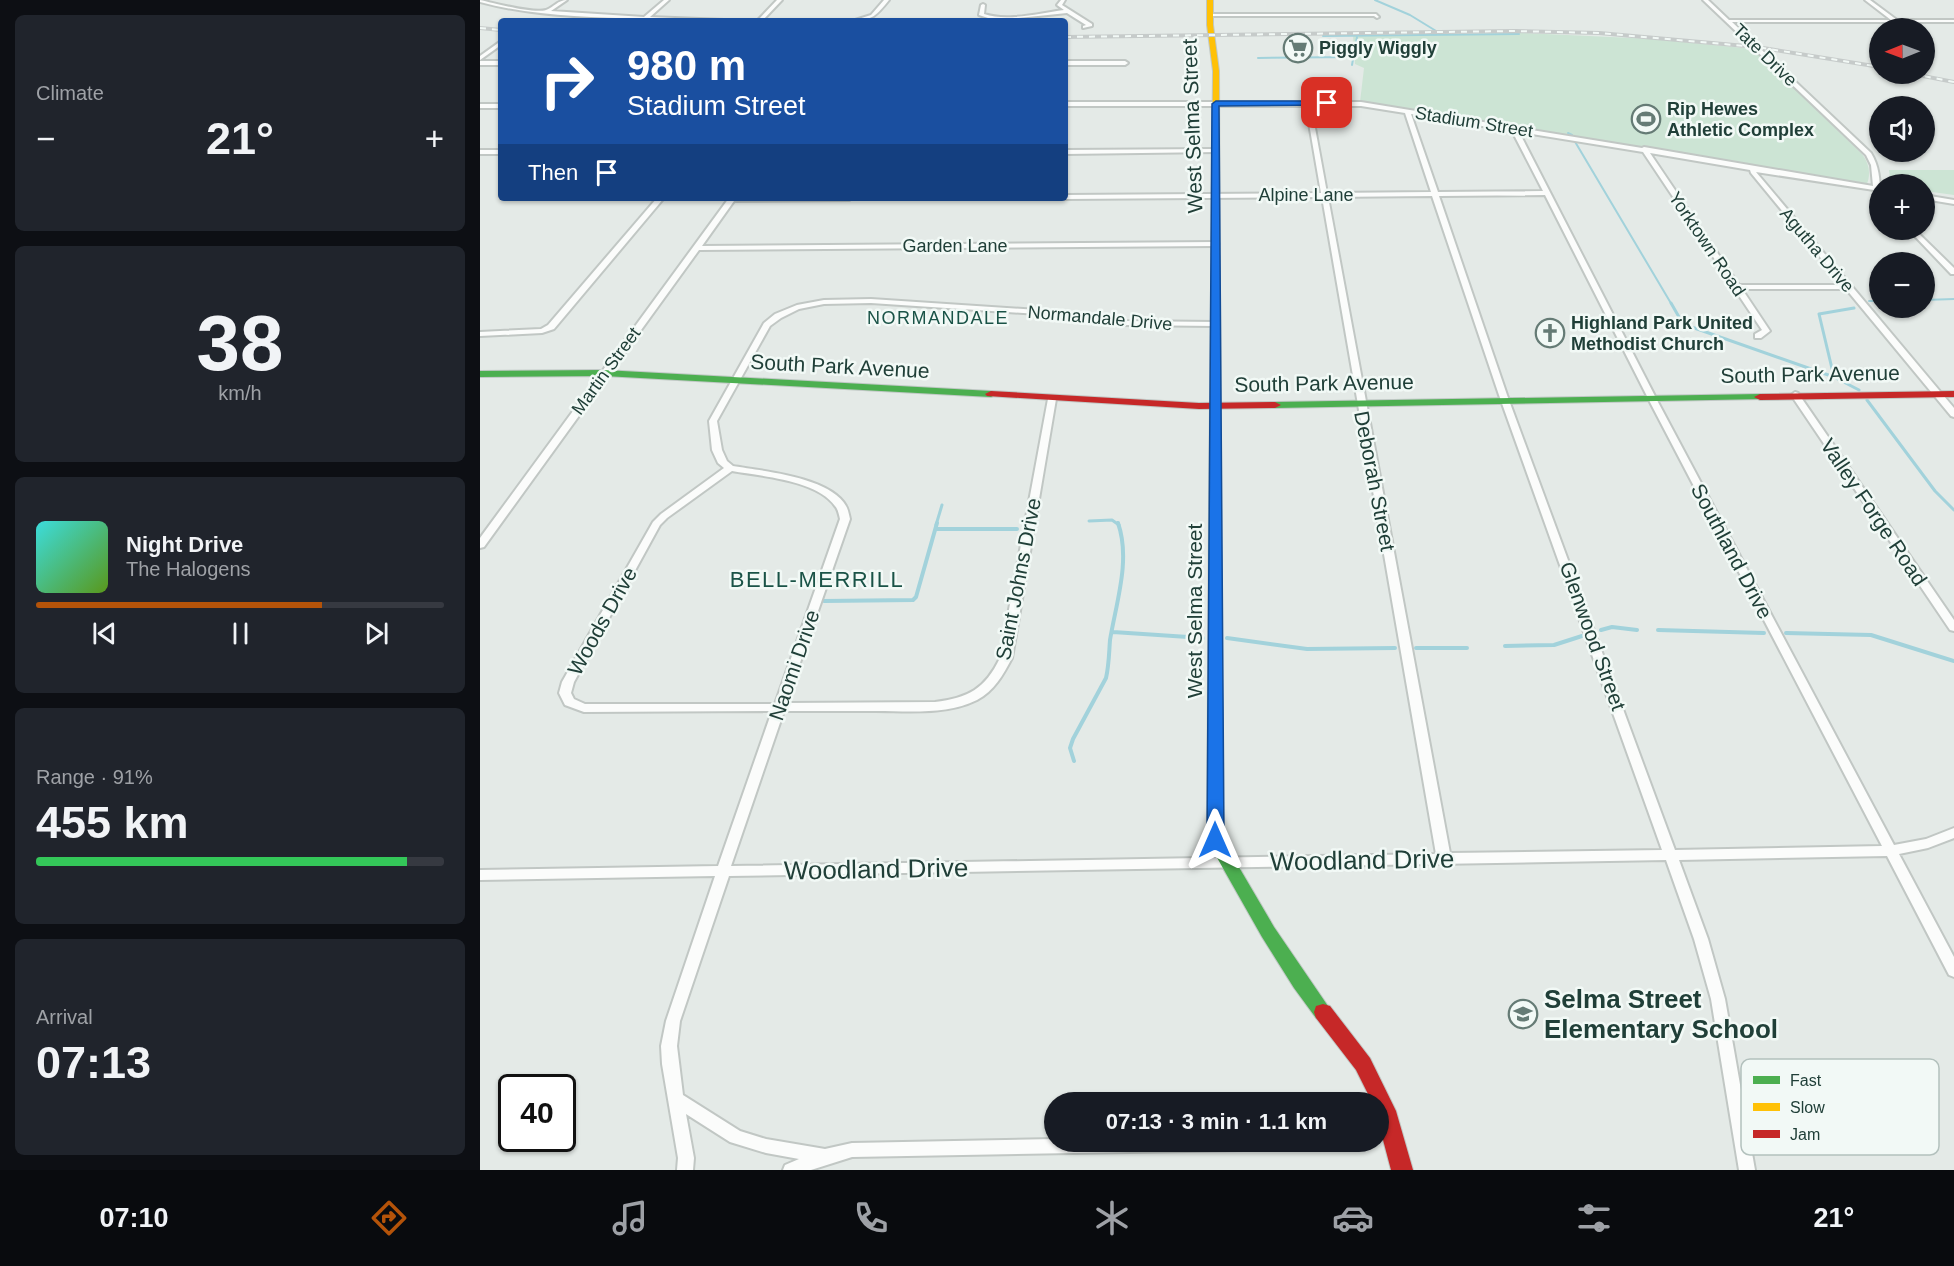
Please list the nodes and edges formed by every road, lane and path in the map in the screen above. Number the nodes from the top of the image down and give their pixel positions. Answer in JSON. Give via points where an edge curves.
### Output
{"nodes":[{"id":1,"x":565,"y":0,"type":"edge"},
{"id":2,"x":667,"y":0,"type":"edge"},
{"id":3,"x":780,"y":0,"type":"edge"},
{"id":4,"x":887,"y":0,"type":"edge"},
{"id":5,"x":1063,"y":0,"type":"edge"},
{"id":6,"x":1210,"y":0,"type":"edge"},
{"id":7,"x":1705,"y":0,"type":"edge"},
{"id":8,"x":1868,"y":0,"type":"edge"},
{"id":9,"x":480,"y":1,"type":"edge"},
{"id":10,"x":983,"y":5,"type":"dead end"},
{"id":11,"x":1068,"y":11,"type":"junction"},
{"id":12,"x":546,"y":12,"type":"junction"},
{"id":13,"x":1210,"y":15,"type":"junction"},
{"id":14,"x":1377,"y":17,"type":"dead end"},
{"id":15,"x":619,"y":18,"type":"edge"},
{"id":16,"x":645,"y":18,"type":"edge"},
{"id":17,"x":762,"y":18,"type":"edge"},
{"id":18,"x":865,"y":18,"type":"edge"},
{"id":19,"x":1893,"y":18,"type":"edge"},
{"id":20,"x":1729,"y":21,"type":"junction"},
{"id":21,"x":1869,"y":21,"type":"edge"},
{"id":22,"x":1935,"y":21,"type":"edge"},
{"id":23,"x":1954,"y":21,"type":"edge"},
{"id":24,"x":1085,"y":27,"type":"dead end"},
{"id":25,"x":498,"y":45,"type":"edge"},
{"id":26,"x":480,"y":58,"type":"edge"},
{"id":27,"x":480,"y":63,"type":"edge"},
{"id":28,"x":498,"y":63,"type":"edge"},
{"id":29,"x":1068,"y":63,"type":"edge"},
{"id":30,"x":1125,"y":63,"type":"dead end"},
{"id":31,"x":1308,"y":103,"type":"junction"},
{"id":32,"x":1068,"y":104,"type":"edge"},
{"id":33,"x":1216,"y":104,"type":"junction"},
{"id":34,"x":480,"y":106,"type":"edge"},
{"id":35,"x":498,"y":106,"type":"edge"},
{"id":36,"x":1407,"y":111,"type":"junction"},
{"id":37,"x":1514,"y":128,"type":"junction"},
{"id":38,"x":1644,"y":149,"type":"junction"},
{"id":39,"x":1216,"y":151,"type":"junction"},
{"id":40,"x":480,"y":152,"type":"edge"},
{"id":41,"x":498,"y":152,"type":"edge"},
{"id":42,"x":1068,"y":152,"type":"edge"},
{"id":43,"x":1753,"y":167,"type":"junction"},
{"id":44,"x":1876,"y":174,"type":"edge"},
{"id":45,"x":1869,"y":187,"type":"edge"},
{"id":46,"x":1547,"y":193,"type":"junction"},
{"id":47,"x":1435,"y":194,"type":"junction"},
{"id":48,"x":1216,"y":195,"type":"junction"},
{"id":49,"x":1324,"y":195,"type":"junction"},
{"id":50,"x":1068,"y":197,"type":"edge"},
{"id":51,"x":1935,"y":199,"type":"edge"},
{"id":52,"x":658,"y":201,"type":"edge"},
{"id":53,"x":730,"y":201,"type":"edge"},
{"id":54,"x":1954,"y":202,"type":"edge"},
{"id":55,"x":1922,"y":240,"type":"edge"},
{"id":56,"x":1215,"y":244,"type":"junction"},
{"id":57,"x":695,"y":248,"type":"junction"},
{"id":58,"x":1954,"y":272,"type":"edge"},
{"id":59,"x":1736,"y":287,"type":"junction"},
{"id":60,"x":1848,"y":287,"type":"junction"},
{"id":61,"x":1215,"y":324,"type":"junction"},
{"id":62,"x":480,"y":334,"type":"edge"},
{"id":63,"x":1758,"y":336,"type":"dead end"},
{"id":64,"x":604,"y":373,"type":"junction"},
{"id":65,"x":480,"y":374,"type":"edge"},
{"id":66,"x":735,"y":381,"type":"junction"},
{"id":67,"x":1937,"y":394,"type":"junction"},
{"id":68,"x":1954,"y":394,"type":"edge"},
{"id":69,"x":1795,"y":395,"type":"junction"},
{"id":70,"x":1651,"y":397,"type":"junction"},
{"id":71,"x":1052,"y":399,"type":"junction"},
{"id":72,"x":1506,"y":401,"type":"junction"},
{"id":73,"x":1360,"y":404,"type":"junction"},
{"id":74,"x":1215,"y":406,"type":"junction"},
{"id":75,"x":1954,"y":414,"type":"edge"},
{"id":76,"x":730,"y":468,"type":"junction"},
{"id":77,"x":480,"y":545,"type":"edge"},
{"id":78,"x":1954,"y":628,"type":"edge"},
{"id":79,"x":779,"y":707,"type":"junction"},
{"id":80,"x":1954,"y":833,"type":"edge"},
{"id":81,"x":1890,"y":851,"type":"junction"},
{"id":82,"x":1672,"y":855,"type":"junction"},
{"id":83,"x":1444,"y":859,"type":"junction"},
{"id":84,"x":1228,"y":863,"type":"junction"},
{"id":85,"x":723,"y":871,"type":"junction"},
{"id":86,"x":480,"y":875,"type":"edge"},
{"id":87,"x":1954,"y":971,"type":"edge"},
{"id":88,"x":1377,"y":1092,"type":"edge"},
{"id":89,"x":677,"y":1100,"type":"junction"},
{"id":90,"x":1741,"y":1135,"type":"edge"},
{"id":91,"x":1389,"y":1143,"type":"edge"},
{"id":92,"x":1044,"y":1146,"type":"edge"},
{"id":93,"x":1744,"y":1155,"type":"edge"},
{"id":94,"x":825,"y":1157,"type":"junction"},
{"id":95,"x":685,"y":1170,"type":"edge"},
{"id":96,"x":791,"y":1170,"type":"edge"},
{"id":97,"x":1402,"y":1170,"type":"edge"},
{"id":98,"x":1747,"y":1170,"type":"edge"}],
"edges":[{"from":1,"to":12,"type":"street"},
{"from":2,"to":16,"type":"street"},
{"from":3,"to":17,"type":"street"},
{"from":4,"to":18,"type":"street","via":[[873,16]]},
{"from":5,"to":11,"type":"street","via":[[1059,5]]},
{"from":6,"to":13,"type":"street","name":"West Selma Street"},
{"from":7,"to":20,"type":"street","name":"Tate Drive"},
{"from":8,"to":19,"type":"street"},
{"from":9,"to":12,"type":"street"},
{"from":10,"to":11,"type":"street","via":[[981,15],[996,18]]},
{"from":11,"to":24,"type":"street","via":[[1090,25]]},
{"from":12,"to":15,"type":"street"},
{"from":13,"to":14,"type":"street"},
{"from":13,"to":33,"type":"street","name":"West Selma Street"},
{"from":20,"to":21,"type":"street"},
{"from":20,"to":44,"type":"street","name":"Tate Drive","via":[[1869,154]]},
{"from":22,"to":23,"type":"street"},
{"from":25,"to":26,"type":"street"},
{"from":27,"to":28,"type":"street"},
{"from":29,"to":30,"type":"street"},
{"from":31,"to":33,"type":"street","name":"Stadium Street"},
{"from":31,"to":36,"type":"street","name":"Stadium Street","via":[[1356,103]]},
{"from":31,"to":49,"type":"street","name":"Deborah Street"},
{"from":32,"to":33,"type":"street","name":"Stadium Street"},
{"from":33,"to":39,"type":"street","name":"West Selma Street"},
{"from":34,"to":35,"type":"street"},
{"from":36,"to":37,"type":"street","name":"Stadium Street"},
{"from":36,"to":47,"type":"street","name":"Glenwood Street"},
{"from":37,"to":38,"type":"street","name":"Stadium Street"},
{"from":37,"to":46,"type":"street","name":"Southland Drive"},
{"from":38,"to":43,"type":"street","name":"Stadium Street"},
{"from":38,"to":59,"type":"street","name":"Yorktown Road"},
{"from":39,"to":42,"type":"street"},
{"from":39,"to":48,"type":"street","name":"West Selma Street"},
{"from":40,"to":41,"type":"street"},
{"from":43,"to":45,"type":"street","name":"Stadium Street"},
{"from":43,"to":60,"type":"street","name":"Agutha Drive","via":[[1753,172]]},
{"from":46,"to":47,"type":"street","name":"Alpine Lane"},
{"from":46,"to":70,"type":"street","name":"Southland Drive"},
{"from":47,"to":49,"type":"street","name":"Alpine Lane"},
{"from":47,"to":72,"type":"street","name":"Glenwood Street"},
{"from":48,"to":49,"type":"street","name":"Alpine Lane"},
{"from":48,"to":50,"type":"street","name":"Alpine Lane"},
{"from":48,"to":56,"type":"street","name":"West Selma Street"},
{"from":49,"to":73,"type":"street","name":"Deborah Street"},
{"from":51,"to":54,"type":"street"},
{"from":52,"to":62,"type":"street","via":[[551,327],[542,331]]},
{"from":53,"to":57,"type":"street","name":"Martin Street"},
{"from":55,"to":58,"type":"street"},
{"from":56,"to":57,"type":"street","name":"Garden Lane"},
{"from":56,"to":61,"type":"street","name":"West Selma Street"},
{"from":57,"to":64,"type":"street","name":"Martin Street"},
{"from":59,"to":60,"type":"street"},
{"from":59,"to":63,"type":"street","name":"Yorktown Road","via":[[1766,331]]},
{"from":60,"to":67,"type":"street","name":"Agutha Drive"},
{"from":61,"to":66,"type":"street","name":"Normandale Drive","via":[[1123,323],[1038,312],[871,301],[817,303],[786,311],[767,325]]},
{"from":61,"to":74,"type":"street","name":"West Selma Street"},
{"from":64,"to":65,"type":"street","name":"South Park Avenue"},
{"from":64,"to":66,"type":"street","name":"South Park Avenue"},
{"from":64,"to":77,"type":"street","name":"Martin Street"},
{"from":66,"to":71,"type":"street","name":"South Park Avenue"},
{"from":66,"to":76,"type":"street","via":[[712,427],[717,450]]},
{"from":67,"to":68,"type":"street","name":"South Park Avenue"},
{"from":67,"to":69,"type":"street","name":"South Park Avenue"},
{"from":67,"to":75,"type":"street","name":"Agutha Drive"},
{"from":69,"to":70,"type":"street","name":"South Park Avenue"},
{"from":69,"to":78,"type":"street","name":"Valley Forge Road"},
{"from":70,"to":72,"type":"street","name":"South Park Avenue"},
{"from":70,"to":81,"type":"street","name":"Southland Drive"},
{"from":71,"to":74,"type":"street","name":"South Park Avenue"},
{"from":71,"to":79,"type":"street","name":"Saint Johns Drive","via":[[1006,658],[992,683],[970,699],[938,706]]},
{"from":72,"to":73,"type":"street","name":"South Park Avenue"},
{"from":72,"to":82,"type":"street","name":"Glenwood Street"},
{"from":73,"to":74,"type":"street","name":"South Park Avenue"},
{"from":73,"to":83,"type":"street","name":"Deborah Street"},
{"from":74,"to":84,"type":"street","name":"West Selma Street","via":[[1215,840]]},
{"from":76,"to":79,"type":"street","name":"Naomi Drive","via":[[818,488],[835,497],[845,512]]},
{"from":76,"to":79,"type":"street","name":"Woods Drive","via":[[656,524],[565,693],[569,702],[584,708]]},
{"from":79,"to":85,"type":"street","name":"Naomi Drive"},
{"from":80,"to":81,"type":"street","name":"Woodland Drive"},
{"from":81,"to":82,"type":"street","name":"Woodland Drive"},
{"from":81,"to":87,"type":"street","name":"Southland Drive"},
{"from":82,"to":83,"type":"street","name":"Woodland Drive"},
{"from":82,"to":90,"type":"street","name":"Glenwood Street","via":[[1718,999]]},
{"from":83,"to":84,"type":"street","name":"Woodland Drive"},
{"from":84,"to":85,"type":"street","name":"Woodland Drive"},
{"from":84,"to":88,"type":"street","name":"West Selma Street","via":[[1301,983],[1364,1064]]},
{"from":85,"to":86,"type":"street","name":"Woodland Drive"},
{"from":85,"to":89,"type":"street","name":"Naomi Drive","via":[[673,1021],[669,1046]]},
{"from":89,"to":94,"type":"street","via":[[736,1137]]},
{"from":89,"to":95,"type":"street","name":"Naomi Drive"},
{"from":91,"to":97,"type":"street","name":"West Selma Street"},
{"from":92,"to":94,"type":"street","via":[[852,1150]]},
{"from":93,"to":98,"type":"street","name":"Glenwood Street"},
{"from":94,"to":96,"type":"street"}]}
